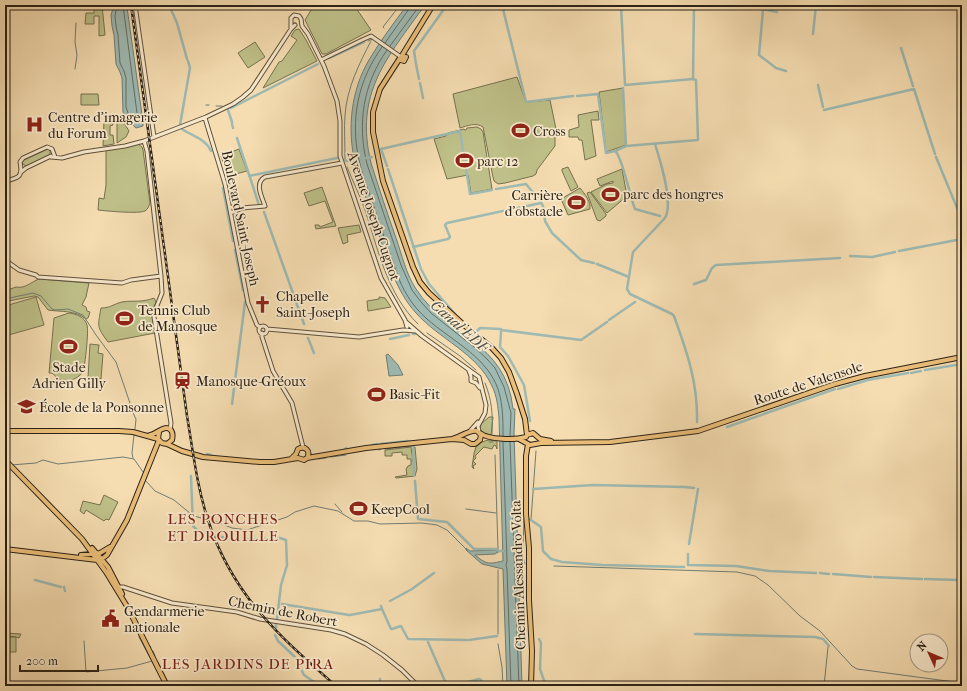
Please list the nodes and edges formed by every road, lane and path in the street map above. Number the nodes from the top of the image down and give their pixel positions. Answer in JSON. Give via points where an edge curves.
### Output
{"nodes":[{"id":1,"x":135,"y":5,"type":"edge"},
{"id":2,"x":433,"y":5,"type":"edge"},
{"id":3,"x":301,"y":24,"type":"junction"},
{"id":4,"x":295,"y":25,"type":"junction"},
{"id":5,"x":402,"y":57,"type":"junction"},
{"id":6,"x":321,"y":60,"type":"junction"},
{"id":7,"x":205,"y":118,"type":"junction"},
{"id":8,"x":195,"y":121,"type":"junction"},
{"id":9,"x":204,"y":123,"type":"junction"},
{"id":10,"x":208,"y":127,"type":"junction"},
{"id":11,"x":154,"y":137,"type":"junction"},
{"id":12,"x":144,"y":141,"type":"junction"},
{"id":13,"x":54,"y":155,"type":"junction"},
{"id":14,"x":342,"y":163,"type":"junction"},
{"id":15,"x":22,"y":166,"type":"junction"},
{"id":16,"x":26,"y":168,"type":"junction"},
{"id":17,"x":21,"y":172,"type":"junction"},
{"id":18,"x":5,"y":181,"type":"edge"},
{"id":19,"x":230,"y":207,"type":"junction"},
{"id":20,"x":242,"y":208,"type":"junction"},
{"id":21,"x":231,"y":213,"type":"junction"},
{"id":22,"x":5,"y":260,"type":"edge"},
{"id":23,"x":161,"y":276,"type":"junction"},
{"id":24,"x":260,"y":327,"type":"junction"},
{"id":25,"x":409,"y":328,"type":"junction"},
{"id":26,"x":267,"y":329,"type":"junction"},
{"id":27,"x":262,"y":334,"type":"junction"},
{"id":28,"x":962,"y":358,"type":"edge"},
{"id":29,"x":473,"y":375,"type":"junction"},
{"id":30,"x":479,"y":380,"type":"junction"},
{"id":31,"x":476,"y":383,"type":"junction"},
{"id":32,"x":483,"y":392,"type":"junction"},
{"id":33,"x":486,"y":408,"type":"junction"},
{"id":34,"x":525,"y":419,"type":"junction"},
{"id":35,"x":171,"y":423,"type":"junction"},
{"id":36,"x":165,"y":428,"type":"junction"},
{"id":37,"x":5,"y":430,"type":"edge"},
{"id":38,"x":170,"y":430,"type":"junction"},
{"id":39,"x":119,"y":431,"type":"junction"},
{"id":40,"x":159,"y":432,"type":"junction"},
{"id":41,"x":469,"y":432,"type":"junction"},
{"id":42,"x":479,"y":432,"type":"junction"},
{"id":43,"x":533,"y":434,"type":"junction"},
{"id":44,"x":537,"y":437,"type":"junction"},
{"id":45,"x":492,"y":438,"type":"junction"},
{"id":46,"x":452,"y":439,"type":"junction"},
{"id":47,"x":172,"y":440,"type":"junction"},
{"id":48,"x":527,"y":440,"type":"junction"},
{"id":49,"x":161,"y":441,"type":"junction"},
{"id":50,"x":468,"y":441,"type":"junction"},
{"id":51,"x":479,"y":442,"type":"junction"},
{"id":52,"x":564,"y":443,"type":"junction"},
{"id":53,"x":535,"y":444,"type":"junction"},
{"id":54,"x":301,"y":448,"type":"junction"},
{"id":55,"x":178,"y":449,"type":"junction"},
{"id":56,"x":297,"y":456,"type":"junction"},
{"id":57,"x":308,"y":456,"type":"junction"},
{"id":58,"x":6,"y":461,"type":"edge"},
{"id":59,"x":526,"y":463,"type":"junction"},
{"id":60,"x":133,"y":506,"type":"junction"},
{"id":61,"x":82,"y":539,"type":"junction"},
{"id":62,"x":85,"y":544,"type":"junction"},
{"id":63,"x":6,"y":549,"type":"edge"},
{"id":64,"x":107,"y":555,"type":"junction"},
{"id":65,"x":80,"y":557,"type":"junction"},
{"id":66,"x":99,"y":557,"type":"junction"},
{"id":67,"x":103,"y":567,"type":"junction"},
{"id":68,"x":108,"y":567,"type":"junction"},
{"id":69,"x":115,"y":580,"type":"junction"},
{"id":70,"x":119,"y":589,"type":"junction"},
{"id":71,"x":167,"y":686,"type":"edge"},
{"id":72,"x":418,"y":686,"type":"edge"},
{"id":73,"x":531,"y":686,"type":"edge"}],
"edges":[{"from":1,"to":11,"type":"street"},
{"from":2,"to":5,"type":"main road"},
{"from":3,"to":4,"type":"street"},
{"from":3,"to":4,"type":"street","via":[[300,18],[296,15],[291,18]]},
{"from":3,"to":6,"type":"street","name":"Avenue Joseph Cugnot"},
{"from":4,"to":7,"type":"street","via":[[246,95]]},
{"from":5,"to":6,"type":"street","via":[[370,37]]},
{"from":5,"to":34,"type":"main road","via":[[382,85],[372,118],[382,179],[418,279],[427,292],[501,358],[514,382]]},
{"from":6,"to":14,"type":"street","name":"Avenue Joseph Cugnot","via":[[338,110]]},
{"from":7,"to":8,"type":"street"},
{"from":7,"to":9,"type":"street"},
{"from":7,"to":10,"type":"street","name":"Boulevard Saint-Joseph"},
{"from":8,"to":9,"type":"street"},
{"from":8,"to":11,"type":"street"},
{"from":9,"to":10,"type":"street"},
{"from":10,"to":19,"type":"street","name":"Boulevard Saint-Joseph"},
{"from":11,"to":12,"type":"street"},
{"from":12,"to":13,"type":"street","via":[[62,158]]},
{"from":12,"to":23,"type":"street"},
{"from":13,"to":15,"type":"street","via":[[50,148],[43,149],[22,159]]},
{"from":13,"to":16,"type":"street"},
{"from":14,"to":20,"type":"street","via":[[265,177],[259,182],[265,206]]},
{"from":14,"to":25,"type":"street","name":"Avenue Joseph Cugnot","via":[[381,278]]},
{"from":15,"to":16,"type":"street"},
{"from":15,"to":17,"type":"street"},
{"from":16,"to":17,"type":"street"},
{"from":17,"to":18,"type":"street","via":[[16,179]]},
{"from":19,"to":20,"type":"street"},
{"from":19,"to":21,"type":"street","name":"Boulevard Saint-Joseph"},
{"from":20,"to":21,"type":"street"},
{"from":21,"to":24,"type":"street","name":"Boulevard Saint-Joseph","via":[[248,301]]},
{"from":22,"to":23,"type":"street","via":[[19,270],[38,277],[122,283]]},
{"from":23,"to":35,"type":"street","via":[[162,293],[154,317]]},
{"from":24,"to":26,"type":"street","via":[[264,326]]},
{"from":24,"to":27,"type":"street","via":[[259,331]]},
{"from":25,"to":26,"type":"street","via":[[359,337]]},
{"from":25,"to":29,"type":"street"},
{"from":26,"to":27,"type":"street"},
{"from":27,"to":54,"type":"street","via":[[273,371],[290,399]]},
{"from":28,"to":52,"type":"main road","name":"Route de Valensole","via":[[843,382],[698,431],[610,442]]},
{"from":29,"to":30,"type":"street","via":[[479,377]]},
{"from":29,"to":31,"type":"street","via":[[471,381]]},
{"from":30,"to":31,"type":"street"},
{"from":30,"to":32,"type":"street"},
{"from":31,"to":32,"type":"street"},
{"from":32,"to":33,"type":"street"},
{"from":33,"to":41,"type":"street"},
{"from":33,"to":42,"type":"street","via":[[478,426]]},
{"from":34,"to":43,"type":"main road"},
{"from":34,"to":48,"type":"main road","name":"Chemin Alessandro Volta"},
{"from":35,"to":36,"type":"street"},
{"from":35,"to":38,"type":"street"},
{"from":36,"to":38,"type":"main road"},
{"from":36,"to":40,"type":"main road"},
{"from":37,"to":39,"type":"main road"},
{"from":38,"to":47,"type":"main road","via":[[173,434]]},
{"from":39,"to":40,"type":"main road","via":[[150,435]]},
{"from":39,"to":49,"type":"main road","via":[[133,432]]},
{"from":40,"to":49,"type":"main road"},
{"from":41,"to":42,"type":"main road"},
{"from":41,"to":46,"type":"main road"},
{"from":41,"to":50,"type":"main road","via":[[466,437]]},
{"from":42,"to":45,"type":"main road"},
{"from":42,"to":51,"type":"main road"},
{"from":43,"to":44,"type":"main road"},
{"from":43,"to":48,"type":"main road"},
{"from":44,"to":52,"type":"main road","name":"Route de Valensole"},
{"from":44,"to":53,"type":"main road","name":"Chemin Alessandro Volta","via":[[538,441]]},
{"from":45,"to":48,"type":"main road"},
{"from":45,"to":51,"type":"main road"},
{"from":46,"to":50,"type":"main road"},
{"from":46,"to":57,"type":"main road"},
{"from":47,"to":49,"type":"main road"},
{"from":47,"to":55,"type":"main road"},
{"from":48,"to":53,"type":"main road","name":"Route de Valensole"},
{"from":48,"to":59,"type":"main road","name":"Chemin Alessandro Volta"},
{"from":49,"to":55,"type":"main road"},
{"from":49,"to":60,"type":"main road"},
{"from":50,"to":51,"type":"main road","via":[[473,444]]},
{"from":52,"to":53,"type":"main road","name":"Route de Valensole"},
{"from":53,"to":59,"type":"main road","name":"Chemin Alessandro Volta"},
{"from":54,"to":56,"type":"main road"},
{"from":54,"to":57,"type":"main road","via":[[308,450]]},
{"from":55,"to":56,"type":"main road","via":[[203,457],[236,460],[274,462],[291,460]]},
{"from":56,"to":57,"type":"main road","via":[[304,460]]},
{"from":58,"to":61,"type":"main road"},
{"from":59,"to":73,"type":"main road","name":"Chemin Alessandro Volta"},
{"from":60,"to":64,"type":"main road"},
{"from":60,"to":66,"type":"main road","via":[[110,547]]},
{"from":61,"to":62,"type":"main road"},
{"from":61,"to":66,"type":"main road"},
{"from":62,"to":65,"type":"main road","via":[[88,550]]},
{"from":62,"to":66,"type":"main road"},
{"from":63,"to":65,"type":"main road"},
{"from":63,"to":65,"type":"main road"},
{"from":64,"to":66,"type":"main road"},
{"from":64,"to":68,"type":"main road"},
{"from":65,"to":66,"type":"main road"},
{"from":65,"to":67,"type":"main road"},
{"from":66,"to":67,"type":"main road"},
{"from":66,"to":68,"type":"main road"},
{"from":66,"to":69,"type":"main road"},
{"from":67,"to":70,"type":"main road"},
{"from":68,"to":69,"type":"main road"},
{"from":69,"to":70,"type":"main road"},
{"from":70,"to":71,"type":"main road"},
{"from":70,"to":72,"type":"street","name":"Chemin de Robert","via":[[122,586],[177,604],[237,612],[260,619],[345,634],[383,655]]}]}
